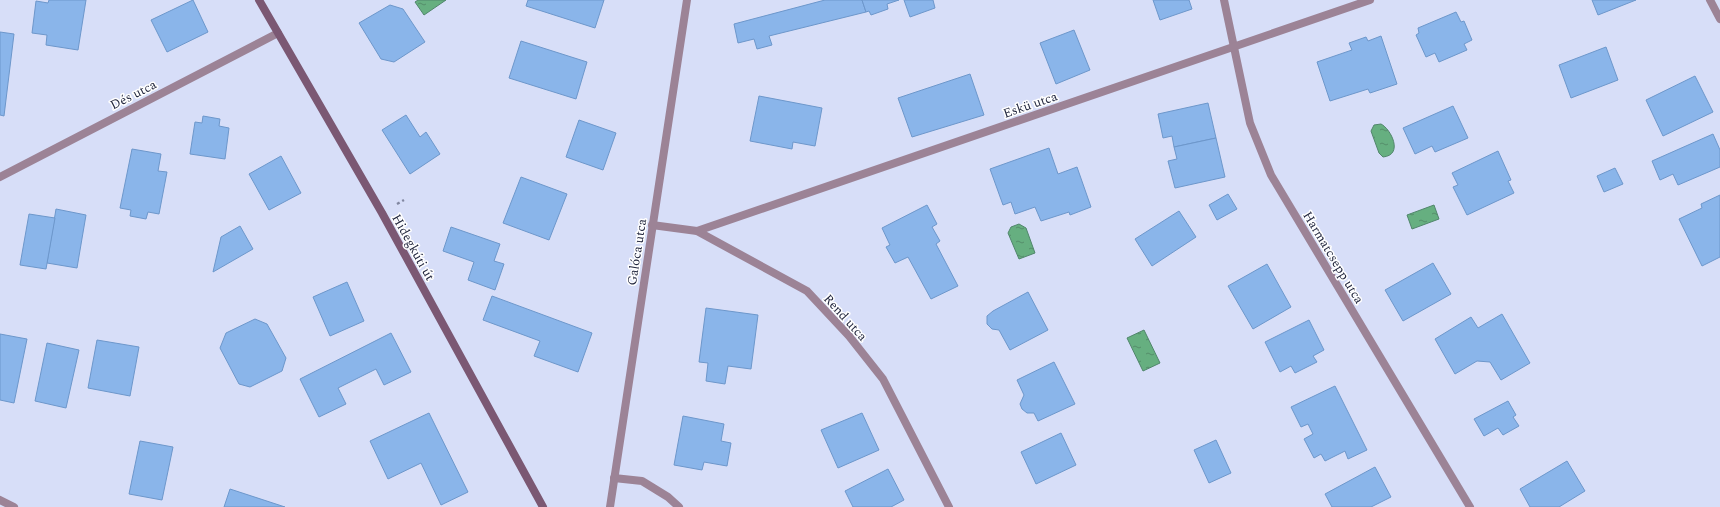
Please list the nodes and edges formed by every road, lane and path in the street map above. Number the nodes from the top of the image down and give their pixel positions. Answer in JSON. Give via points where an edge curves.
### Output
{"nodes":[{"id":1,"x":260,"y":0,"type":"edge"},
{"id":2,"x":687,"y":0,"type":"edge"},
{"id":3,"x":1224,"y":0,"type":"edge"},
{"id":4,"x":1370,"y":0,"type":"edge"},
{"id":5,"x":1710,"y":0,"type":"edge"},
{"id":6,"x":1720,"y":19,"type":"edge"},
{"id":7,"x":278,"y":33,"type":"junction"},
{"id":8,"x":1234,"y":46,"type":"junction"},
{"id":9,"x":0,"y":177,"type":"edge"},
{"id":10,"x":404,"y":200,"type":"dead end"},
{"id":11,"x":395,"y":206,"type":"dead end"},
{"id":12,"x":652,"y":225,"type":"junction"},
{"id":13,"x":697,"y":231,"type":"junction"},
{"id":14,"x":614,"y":478,"type":"junction"},
{"id":15,"x":0,"y":500,"type":"edge"},
{"id":16,"x":14,"y":507,"type":"edge"},
{"id":17,"x":543,"y":507,"type":"edge"},
{"id":18,"x":610,"y":507,"type":"edge"},
{"id":19,"x":679,"y":507,"type":"edge"},
{"id":20,"x":950,"y":507,"type":"edge"},
{"id":21,"x":1470,"y":507,"type":"edge"}],
"edges":[{"from":1,"to":7,"type":"main road","name":"Hidegkúti út"},
{"from":2,"to":12,"type":"street","name":"Galóca utca"},
{"from":3,"to":8,"type":"street","name":"Harmatcsepp utca"},
{"from":4,"to":8,"type":"street","name":"Eskü utca"},
{"from":5,"to":6,"type":"street"},
{"from":7,"to":9,"type":"street","name":"Dés utca"},
{"from":7,"to":17,"type":"main road","name":"Hidegkúti út","via":[[382,213]]},
{"from":8,"to":13,"type":"street","name":"Eskü utca"},
{"from":8,"to":21,"type":"street","name":"Harmatcsepp utca","via":[[1250,123],[1271,175]]},
{"from":10,"to":11,"type":"path"},
{"from":12,"to":13,"type":"street","name":"Rend utca"},
{"from":12,"to":14,"type":"street","name":"Galóca utca"},
{"from":13,"to":20,"type":"street","name":"Rend utca","via":[[807,291],[849,336],[883,379]]},
{"from":14,"to":18,"type":"street","name":"Galóca utca"},
{"from":14,"to":19,"type":"street","via":[[642,481]]},
{"from":15,"to":16,"type":"street"}]}
